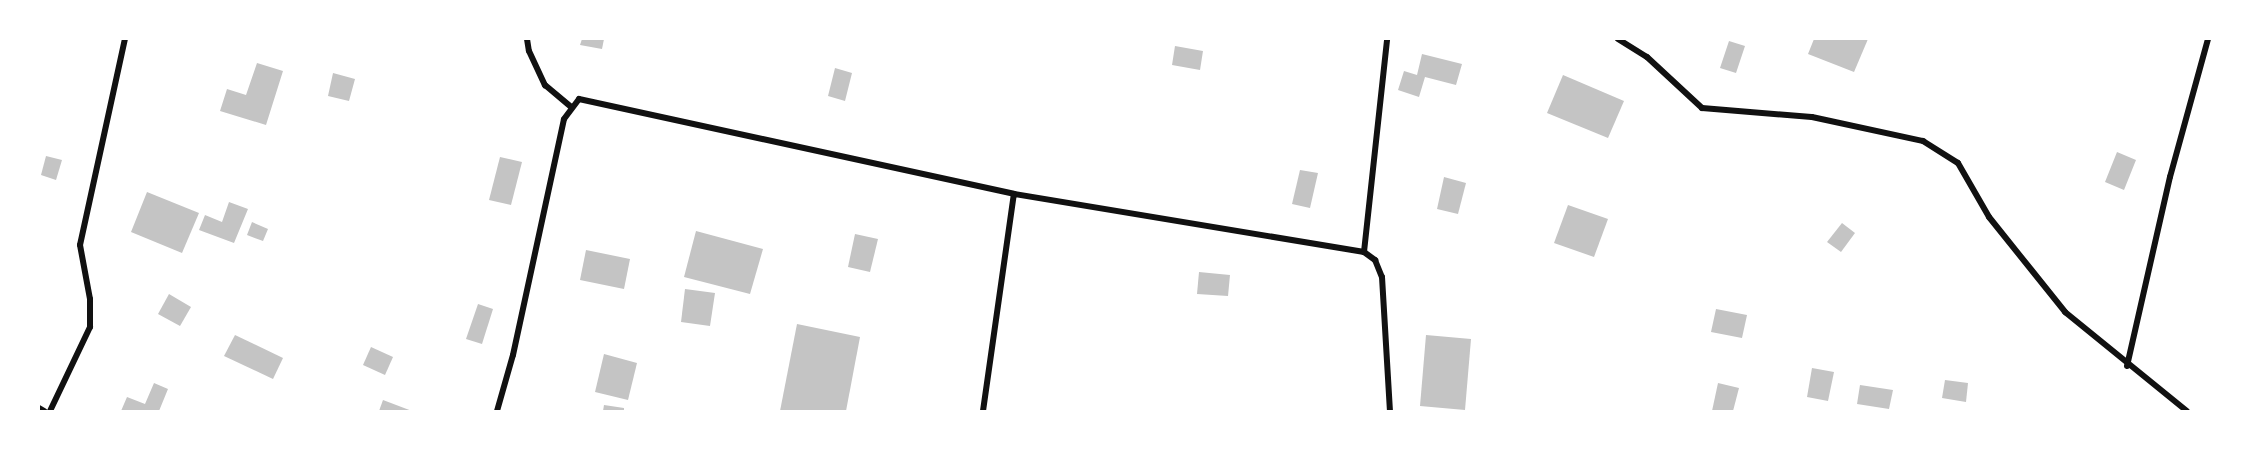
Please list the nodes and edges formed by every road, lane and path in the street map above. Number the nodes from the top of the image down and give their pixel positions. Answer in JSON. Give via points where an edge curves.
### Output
{"nodes":[{"id":1,"x":124,"y":39,"type":"edge"},
{"id":2,"x":527,"y":39,"type":"edge"},
{"id":3,"x":1387,"y":39,"type":"edge"},
{"id":4,"x":1618,"y":39,"type":"edge"},
{"id":5,"x":2208,"y":39,"type":"edge"},
{"id":6,"x":571,"y":107,"type":"junction"},
{"id":7,"x":1014,"y":194,"type":"junction"},
{"id":8,"x":1364,"y":252,"type":"junction"},
{"id":9,"x":2127,"y":366,"type":"junction"},
{"id":10,"x":39,"y":408,"type":"edge"},
{"id":11,"x":44,"y":411,"type":"edge"},
{"id":12,"x":50,"y":411,"type":"edge"},
{"id":13,"x":497,"y":411,"type":"edge"},
{"id":14,"x":983,"y":411,"type":"edge"},
{"id":15,"x":1390,"y":411,"type":"edge"},
{"id":16,"x":2187,"y":411,"type":"edge"}],
"edges":[{"from":1,"to":12,"type":"street","via":[[80,245],[90,299],[90,327]]},
{"from":2,"to":6,"type":"street","via":[[528,51],[545,85]]},
{"from":3,"to":8,"type":"street"},
{"from":4,"to":9,"type":"street","via":[[1647,57],[1702,108],[1812,117],[1923,141],[1958,163],[1989,216],[2065,312]]},
{"from":5,"to":9,"type":"street","via":[[2170,177]]},
{"from":6,"to":7,"type":"street","via":[[579,99]]},
{"from":6,"to":13,"type":"street","via":[[564,119]]},
{"from":7,"to":8,"type":"street"},
{"from":7,"to":14,"type":"street"},
{"from":8,"to":15,"type":"street","via":[[1375,260],[1382,277]]},
{"from":9,"to":16,"type":"street"},
{"from":10,"to":11,"type":"street"}]}
